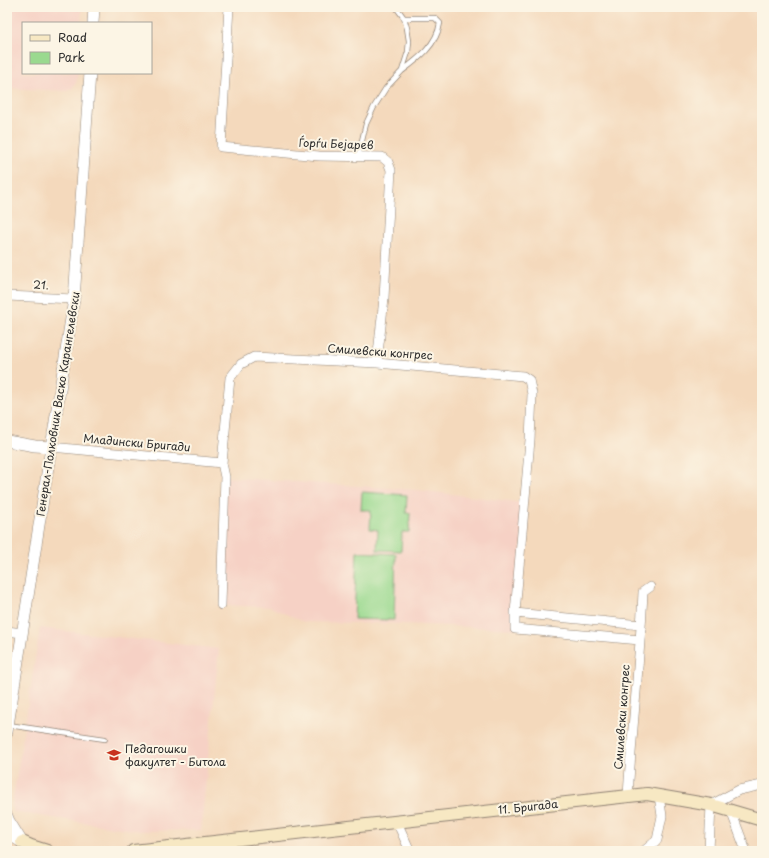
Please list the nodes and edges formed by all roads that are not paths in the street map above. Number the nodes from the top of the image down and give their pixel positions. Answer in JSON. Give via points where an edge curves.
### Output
{"nodes":[{"id":1,"x":94,"y":7,"type":"edge"},
{"id":2,"x":229,"y":7,"type":"edge"},
{"id":3,"x":396,"y":7,"type":"edge"},
{"id":4,"x":404,"y":18,"type":"junction"},
{"id":5,"x":93,"y":22,"type":"edge"},
{"id":6,"x":402,"y":71,"type":"junction"},
{"id":7,"x":90,"y":74,"type":"edge"},
{"id":8,"x":358,"y":157,"type":"junction"},
{"id":9,"x":7,"y":296,"type":"edge"},
{"id":10,"x":74,"y":299,"type":"junction"},
{"id":11,"x":377,"y":363,"type":"junction"},
{"id":12,"x":7,"y":441,"type":"edge"},
{"id":13,"x":51,"y":447,"type":"junction"},
{"id":14,"x":222,"y":463,"type":"junction"},
{"id":15,"x":650,"y":587,"type":"dead end"},
{"id":16,"x":221,"y":605,"type":"dead end"},
{"id":17,"x":515,"y":614,"type":"junction"},
{"id":18,"x":641,"y":625,"type":"junction"},
{"id":19,"x":7,"y":631,"type":"edge"},
{"id":20,"x":22,"y":633,"type":"junction"},
{"id":21,"x":640,"y":640,"type":"junction"},
{"id":22,"x":10,"y":689,"type":"edge"},
{"id":23,"x":8,"y":728,"type":"edge"},
{"id":24,"x":105,"y":739,"type":"dead end"},
{"id":25,"x":762,"y":785,"type":"edge"},
{"id":26,"x":628,"y":796,"type":"junction"},
{"id":27,"x":659,"y":796,"type":"junction"},
{"id":28,"x":711,"y":805,"type":"junction"},
{"id":29,"x":731,"y":811,"type":"junction"},
{"id":30,"x":7,"y":816,"type":"edge"},
{"id":31,"x":762,"y":820,"type":"edge"},
{"id":32,"x":397,"y":822,"type":"junction"},
{"id":33,"x":7,"y":837,"type":"edge"},
{"id":34,"x":26,"y":846,"type":"edge"},
{"id":35,"x":176,"y":849,"type":"edge"},
{"id":36,"x":47,"y":851,"type":"edge"},
{"id":37,"x":133,"y":851,"type":"edge"},
{"id":38,"x":410,"y":851,"type":"edge"},
{"id":39,"x":644,"y":851,"type":"edge"},
{"id":40,"x":709,"y":851,"type":"edge"},
{"id":41,"x":746,"y":851,"type":"edge"}],
"edges":[{"from":1,"to":5,"type":"street"},
{"from":2,"to":8,"type":"street","name":"Ѓорѓи Бејарев","via":[[221,147]]},
{"from":3,"to":4,"type":"lane"},
{"from":4,"to":6,"type":"lane","via":[[409,41]]},
{"from":4,"to":6,"type":"lane","via":[[435,18],[440,23],[439,30],[428,49]]},
{"from":6,"to":8,"type":"lane","via":[[386,88],[374,107],[366,124]]},
{"from":7,"to":10,"type":"street","name":"Генерал-Полковник Васко Карангелевски"},
{"from":8,"to":11,"type":"street","name":"Ѓорѓи Бејарев","via":[[382,157],[392,170]]},
{"from":9,"to":10,"type":"street","name":"21."},
{"from":10,"to":13,"type":"street","name":"Генерал-Полковник Васко Карангелевски"},
{"from":11,"to":14,"type":"street","name":"Смилевски конгрес","via":[[254,357],[241,364],[230,378]]},
{"from":11,"to":17,"type":"street","name":"Смилевски конгрес","via":[[523,376],[530,380],[530,440]]},
{"from":12,"to":13,"type":"street"},
{"from":13,"to":14,"type":"street","name":"Младински Бригади"},
{"from":13,"to":20,"type":"street","name":"Генерал-Полковник Васко Карангелевски"},
{"from":14,"to":16,"type":"street","name":"Смилевски конгрес","via":[[225,476]]},
{"from":15,"to":18,"type":"street","name":"Смилевски конгрес","via":[[642,592]]},
{"from":17,"to":18,"type":"street"},
{"from":17,"to":21,"type":"street","name":"Смилевски конгрес","via":[[515,629]]},
{"from":18,"to":21,"type":"street","name":"Смилевски конгрес"},
{"from":19,"to":20,"type":"street"},
{"from":20,"to":22,"type":"street","name":"Генерал-Полковник Васко Карангелевски"},
{"from":21,"to":26,"type":"street","name":"Смилевски конгрес"},
{"from":22,"to":23,"type":"street","name":"Генерал-Полковник Васко Карангелевски"},
{"from":23,"to":24,"type":"lane"},
{"from":25,"to":28,"type":"street","via":[[739,790]]},
{"from":26,"to":27,"type":"main road","name":"11. Бригада"},
{"from":26,"to":32,"type":"main road","name":"11. Бригада"},
{"from":27,"to":28,"type":"main road","name":"11. Бригада"},
{"from":27,"to":39,"type":"street","via":[[662,816],[657,840]]},
{"from":28,"to":29,"type":"main road","name":"11. Бригада"},
{"from":28,"to":40,"type":"street"},
{"from":29,"to":31,"type":"main road","name":"11. Бригада"},
{"from":29,"to":41,"type":"street"},
{"from":30,"to":34,"type":"street"},
{"from":32,"to":35,"type":"main road","name":"11. Бригада"},
{"from":32,"to":38,"type":"street"},
{"from":33,"to":34,"type":"street","via":[[15,838]]},
{"from":34,"to":36,"type":"main road"},
{"from":35,"to":37,"type":"main road","name":"11. Бригада"}]}
